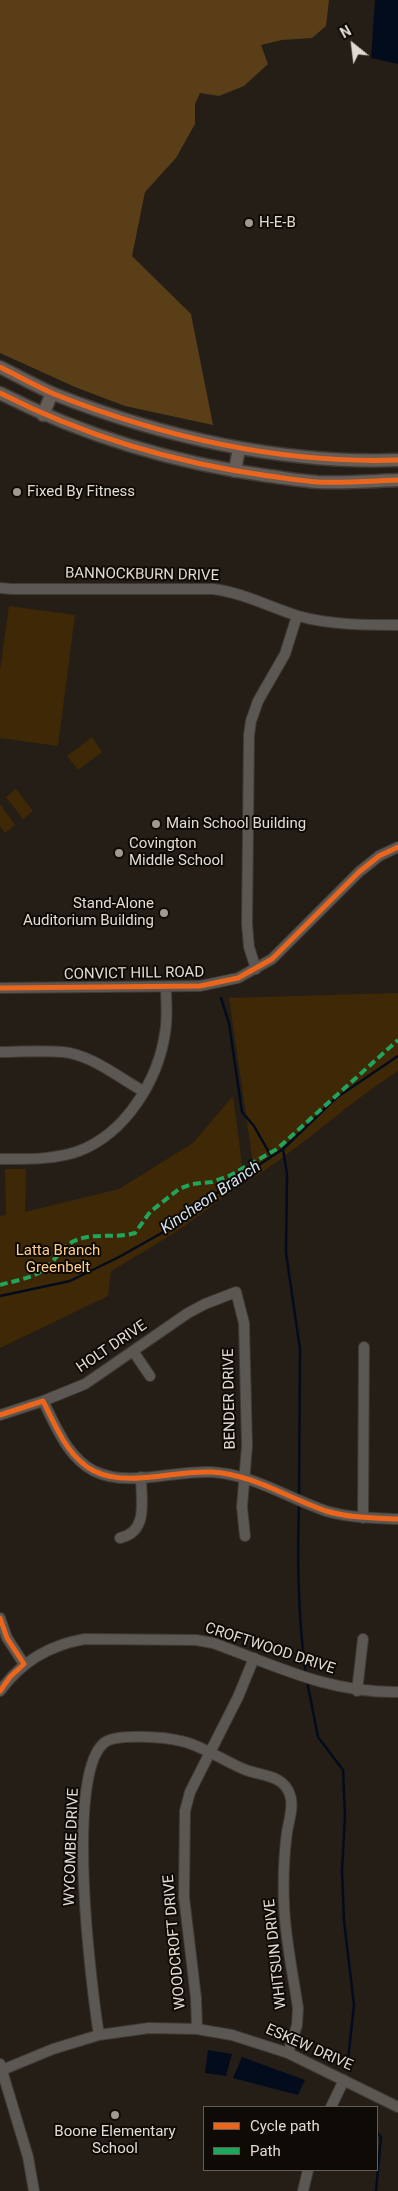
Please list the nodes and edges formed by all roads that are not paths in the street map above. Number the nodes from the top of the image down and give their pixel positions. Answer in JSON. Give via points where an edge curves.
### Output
{"nodes":[{"id":1,"x":0,"y":367,"type":"edge"},
{"id":2,"x":0,"y":393,"type":"edge"},
{"id":3,"x":52,"y":393,"type":"junction"},
{"id":4,"x":43,"y":415,"type":"junction"},
{"id":5,"x":239,"y":448,"type":"junction"},
{"id":6,"x":398,"y":460,"type":"edge"},
{"id":7,"x":235,"y":471,"type":"junction"},
{"id":8,"x":398,"y":480,"type":"edge"},
{"id":9,"x":0,"y":588,"type":"edge"},
{"id":10,"x":297,"y":616,"type":"junction"},
{"id":11,"x":398,"y":625,"type":"edge"},
{"id":12,"x":398,"y":847,"type":"edge"},
{"id":13,"x":256,"y":969,"type":"junction"},
{"id":14,"x":166,"y":987,"type":"junction"},
{"id":15,"x":0,"y":988,"type":"edge"},
{"id":16,"x":0,"y":1052,"type":"edge"},
{"id":17,"x":143,"y":1091,"type":"junction"},
{"id":18,"x":0,"y":1159,"type":"edge"},
{"id":19,"x":236,"y":1292,"type":"joint"},
{"id":20,"x":364,"y":1346,"type":"dead end"},
{"id":21,"x":133,"y":1351,"type":"junction"},
{"id":22,"x":150,"y":1376,"type":"dead end"},
{"id":23,"x":43,"y":1401,"type":"junction"},
{"id":24,"x":0,"y":1415,"type":"edge"},
{"id":25,"x":141,"y":1477,"type":"junction"},
{"id":26,"x":244,"y":1478,"type":"junction"},
{"id":27,"x":363,"y":1518,"type":"junction"},
{"id":28,"x":398,"y":1519,"type":"edge"},
{"id":29,"x":245,"y":1536,"type":"dead end"},
{"id":30,"x":120,"y":1538,"type":"dead end"},
{"id":31,"x":0,"y":1618,"type":"edge"},
{"id":32,"x":3,"y":1638,"type":"edge"},
{"id":33,"x":362,"y":1639,"type":"dead end"},
{"id":34,"x":254,"y":1658,"type":"junction"},
{"id":35,"x":24,"y":1664,"type":"junction"},
{"id":36,"x":357,"y":1691,"type":"junction"},
{"id":37,"x":0,"y":1692,"type":"edge"},
{"id":38,"x":398,"y":1692,"type":"edge"},
{"id":39,"x":210,"y":1753,"type":"junction"},
{"id":40,"x":196,"y":2029,"type":"junction"},
{"id":41,"x":99,"y":2035,"type":"junction"},
{"id":42,"x":288,"y":2053,"type":"junction"},
{"id":43,"x":1,"y":2068,"type":"edge"},
{"id":44,"x":344,"y":2080,"type":"junction"},
{"id":45,"x":331,"y":2106,"type":"edge"},
{"id":46,"x":398,"y":2107,"type":"edge"},
{"id":47,"x":308,"y":2171,"type":"edge"},
{"id":48,"x":34,"y":2191,"type":"edge"},
{"id":49,"x":304,"y":2191,"type":"edge"}],
"edges":[{"from":1,"to":3,"type":"main road"},
{"from":2,"to":4,"type":"main road"},
{"from":3,"to":4,"type":"main road"},
{"from":3,"to":5,"type":"main road","via":[[167,431]]},
{"from":4,"to":7,"type":"main road","via":[[161,455]]},
{"from":5,"to":6,"type":"main road","via":[[320,458]]},
{"from":5,"to":7,"type":"main road"},
{"from":7,"to":8,"type":"main road","via":[[316,482]]},
{"from":9,"to":10,"type":"street","name":"BANNOCKBURN DRIVE","via":[[213,589],[238,593]]},
{"from":10,"to":11,"type":"street","name":"BANNOCKBURN DRIVE","via":[[336,623]]},
{"from":10,"to":13,"type":"street","via":[[285,654],[258,701],[249,735],[246,924]]},
{"from":12,"to":13,"type":"street","name":"CONVICT HILL ROAD","via":[[368,864],[284,948]]},
{"from":13,"to":14,"type":"street","name":"CONVICT HILL ROAD","via":[[218,984]]},
{"from":14,"to":15,"type":"street","name":"CONVICT HILL ROAD"},
{"from":14,"to":17,"type":"street","via":[[166,1030],[153,1073]]},
{"from":16,"to":17,"type":"street","via":[[63,1052],[80,1056],[96,1062]]},
{"from":17,"to":18,"type":"street","via":[[111,1133],[90,1146],[50,1158]]},
{"from":19,"to":21,"type":"street","name":"HOLT DRIVE","via":[[188,1313]]},
{"from":19,"to":26,"type":"street","name":"BENDER DRIVE","via":[[244,1323],[247,1446]]},
{"from":20,"to":27,"type":"street"},
{"from":21,"to":22,"type":"street"},
{"from":21,"to":23,"type":"street","name":"HOLT DRIVE","via":[[85,1384]]},
{"from":23,"to":24,"type":"street","name":"HOLT DRIVE"},
{"from":23,"to":25,"type":"street","via":[[66,1445],[83,1464],[107,1476]]},
{"from":25,"to":26,"type":"street","via":[[210,1472]]},
{"from":25,"to":30,"type":"street","via":[[141,1520],[136,1531]]},
{"from":26,"to":27,"type":"street","via":[[342,1515]]},
{"from":26,"to":29,"type":"street","name":"BENDER DRIVE"},
{"from":27,"to":28,"type":"street"},
{"from":31,"to":32,"type":"street"},
{"from":32,"to":35,"type":"street"},
{"from":33,"to":36,"type":"street"},
{"from":34,"to":35,"type":"street","name":"CROFTWOOD DRIVE","via":[[196,1640],[85,1640],[56,1646]]},
{"from":34,"to":36,"type":"street","name":"CROFTWOOD DRIVE","via":[[295,1674]]},
{"from":34,"to":39,"type":"street","name":"WOODCROFT DRIVE"},
{"from":35,"to":37,"type":"street","name":"CROFTWOOD DRIVE"},
{"from":36,"to":38,"type":"street","name":"CROFTWOOD DRIVE"},
{"from":39,"to":40,"type":"street","name":"WOODCROFT DRIVE","via":[[190,1792],[185,1811],[184,1897],[196,1998]]},
{"from":39,"to":41,"type":"street","name":"WYCOMBE DRIVE","via":[[168,1738],[115,1737],[106,1741],[94,1756],[84,1808],[84,1910]]},
{"from":39,"to":42,"type":"street","name":"WHITSUN DRIVE","via":[[245,1770],[279,1780],[290,1794],[284,1904],[298,2017]]},
{"from":40,"to":41,"type":"street","name":"ESKEW DRIVE","via":[[149,2028]]},
{"from":40,"to":42,"type":"street","name":"ESKEW DRIVE","via":[[232,2035]]},
{"from":41,"to":43,"type":"street","name":"ESKEW DRIVE"},
{"from":42,"to":44,"type":"street","name":"ESKEW DRIVE"},
{"from":43,"to":48,"type":"street","via":[[28,2158]]},
{"from":44,"to":45,"type":"street"},
{"from":44,"to":46,"type":"street","name":"ESKEW DRIVE"},
{"from":47,"to":49,"type":"street"}]}
